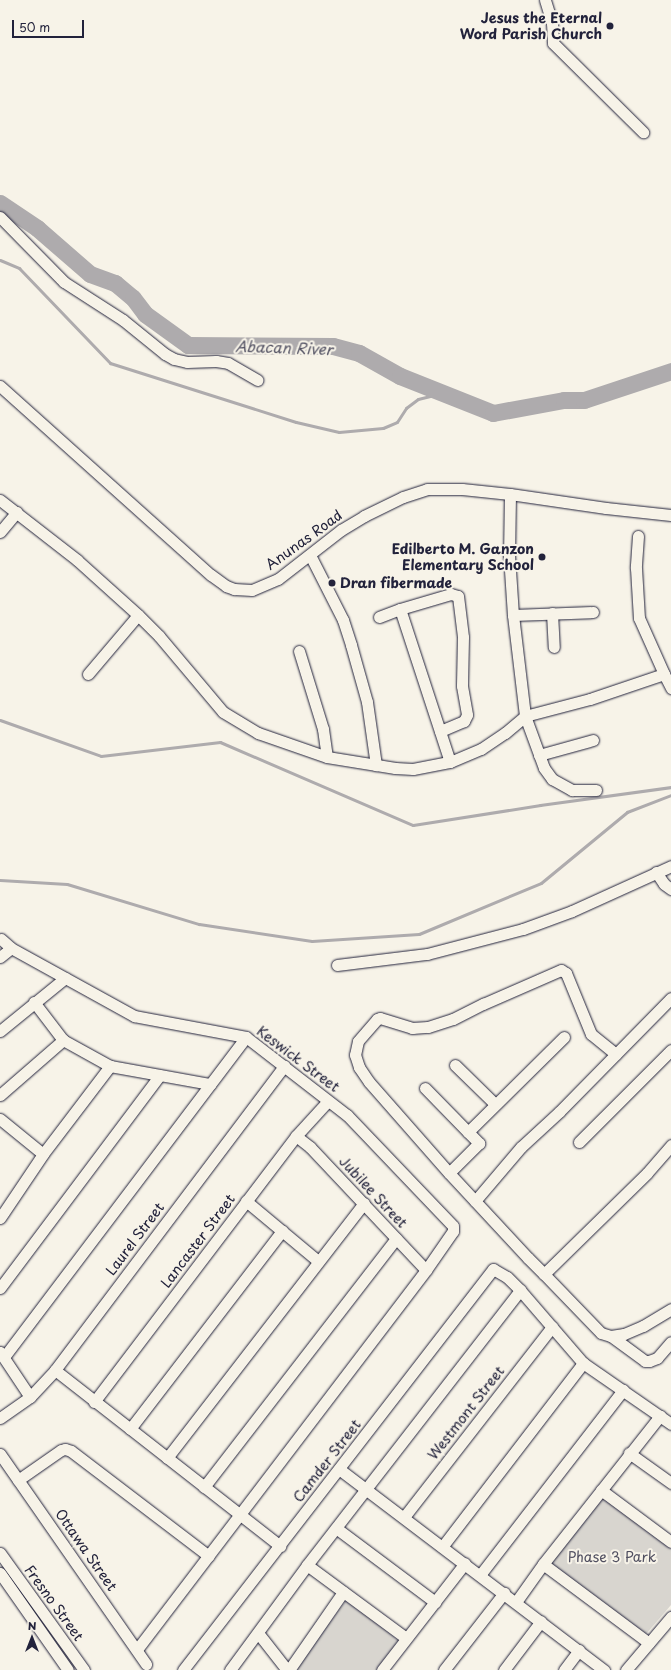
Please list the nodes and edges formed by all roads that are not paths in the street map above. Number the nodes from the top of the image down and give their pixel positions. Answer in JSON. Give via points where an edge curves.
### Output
{"nodes":[{"id":1,"x":545,"y":0,"type":"edge"},
{"id":2,"x":644,"y":132,"type":"dead end"},
{"id":3,"x":0,"y":217,"type":"edge"},
{"id":4,"x":257,"y":380,"type":"dead end"},
{"id":5,"x":0,"y":386,"type":"edge"},
{"id":6,"x":510,"y":494,"type":"junction"},
{"id":7,"x":0,"y":500,"type":"edge"},
{"id":8,"x":17,"y":512,"type":"junction"},
{"id":9,"x":671,"y":515,"type":"edge"},
{"id":10,"x":0,"y":532,"type":"edge"},
{"id":11,"x":638,"y":536,"type":"dead end"},
{"id":12,"x":310,"y":555,"type":"junction"},
{"id":13,"x":400,"y":609,"type":"junction"},
{"id":14,"x":593,"y":612,"type":"dead end"},
{"id":15,"x":552,"y":613,"type":"junction"},
{"id":16,"x":138,"y":615,"type":"junction"},
{"id":17,"x":513,"y":615,"type":"junction"},
{"id":18,"x":379,"y":617,"type":"dead end"},
{"id":19,"x":554,"y":647,"type":"dead end"},
{"id":20,"x":299,"y":651,"type":"dead end"},
{"id":21,"x":88,"y":674,"type":"dead end"},
{"id":22,"x":664,"y":674,"type":"junction"},
{"id":23,"x":671,"y":688,"type":"edge"},
{"id":24,"x":525,"y":716,"type":"junction"},
{"id":25,"x":440,"y":731,"type":"junction"},
{"id":26,"x":593,"y":740,"type":"dead end"},
{"id":27,"x":539,"y":755,"type":"junction"},
{"id":28,"x":327,"y":757,"type":"junction"},
{"id":29,"x":450,"y":762,"type":"junction"},
{"id":30,"x":376,"y":765,"type":"junction"},
{"id":31,"x":596,"y":790,"type":"dead end"},
{"id":32,"x":671,"y":866,"type":"edge"},
{"id":33,"x":656,"y":872,"type":"junction"},
{"id":34,"x":671,"y":889,"type":"edge"},
{"id":35,"x":1,"y":940,"type":"dead end"},
{"id":36,"x":11,"y":948,"type":"junction"},
{"id":37,"x":0,"y":957,"type":"edge"},
{"id":38,"x":337,"y":965,"type":"dead end"},
{"id":39,"x":65,"y":978,"type":"junction"},
{"id":40,"x":671,"y":998,"type":"edge"},
{"id":41,"x":34,"y":1002,"type":"junction"},
{"id":42,"x":0,"y":1031,"type":"edge"},
{"id":43,"x":246,"y":1037,"type":"junction"},
{"id":44,"x":564,"y":1038,"type":"dead end"},
{"id":45,"x":63,"y":1040,"type":"junction"},
{"id":46,"x":671,"y":1050,"type":"edge"},
{"id":47,"x":616,"y":1054,"type":"junction"},
{"id":48,"x":455,"y":1064,"type":"dead end"},
{"id":49,"x":110,"y":1066,"type":"junction"},
{"id":50,"x":284,"y":1066,"type":"junction"},
{"id":51,"x":160,"y":1075,"type":"junction"},
{"id":52,"x":210,"y":1084,"type":"junction"},
{"id":53,"x":425,"y":1088,"type":"dead end"},
{"id":54,"x":0,"y":1095,"type":"edge"},
{"id":55,"x":328,"y":1101,"type":"junction"},
{"id":56,"x":495,"y":1104,"type":"junction"},
{"id":57,"x":0,"y":1119,"type":"edge"},
{"id":58,"x":468,"y":1132,"type":"junction"},
{"id":59,"x":296,"y":1136,"type":"junction"},
{"id":60,"x":579,"y":1142,"type":"dead end"},
{"id":61,"x":671,"y":1146,"type":"edge"},
{"id":62,"x":43,"y":1154,"type":"junction"},
{"id":63,"x":449,"y":1173,"type":"junction"},
{"id":64,"x":475,"y":1200,"type":"junction"},
{"id":65,"x":246,"y":1202,"type":"junction"},
{"id":66,"x":364,"y":1203,"type":"junction"},
{"id":67,"x":0,"y":1218,"type":"edge"},
{"id":68,"x":282,"y":1231,"type":"junction"},
{"id":69,"x":396,"y":1239,"type":"junction"},
{"id":70,"x":318,"y":1261,"type":"junction"},
{"id":71,"x":426,"y":1270,"type":"junction"},
{"id":72,"x":544,"y":1274,"type":"junction"},
{"id":73,"x":0,"y":1288,"type":"edge"},
{"id":74,"x":520,"y":1290,"type":"junction"},
{"id":75,"x":671,"y":1309,"type":"edge"},
{"id":76,"x":552,"y":1326,"type":"junction"},
{"id":77,"x":611,"y":1336,"type":"junction"},
{"id":78,"x":671,"y":1342,"type":"edge"},
{"id":79,"x":2,"y":1355,"type":"edge"},
{"id":80,"x":583,"y":1363,"type":"junction"},
{"id":81,"x":55,"y":1370,"type":"junction"},
{"id":82,"x":623,"y":1390,"type":"junction"},
{"id":83,"x":30,"y":1397,"type":"junction"},
{"id":84,"x":94,"y":1402,"type":"junction"},
{"id":85,"x":660,"y":1416,"type":"junction"},
{"id":86,"x":0,"y":1418,"type":"edge"},
{"id":87,"x":671,"y":1424,"type":"edge"},
{"id":88,"x":130,"y":1429,"type":"junction"},
{"id":89,"x":629,"y":1453,"type":"junction"},
{"id":90,"x":0,"y":1454,"type":"edge"},
{"id":91,"x":167,"y":1458,"type":"junction"},
{"id":92,"x":339,"y":1469,"type":"junction"},
{"id":93,"x":18,"y":1480,"type":"junction"},
{"id":94,"x":671,"y":1483,"type":"edge"},
{"id":95,"x":204,"y":1487,"type":"junction"},
{"id":96,"x":367,"y":1489,"type":"junction"},
{"id":97,"x":601,"y":1490,"type":"junction"},
{"id":98,"x":239,"y":1514,"type":"junction"},
{"id":99,"x":404,"y":1517,"type":"junction"},
{"id":100,"x":336,"y":1528,"type":"junction"},
{"id":101,"x":671,"y":1542,"type":"edge"},
{"id":102,"x":280,"y":1546,"type":"junction"},
{"id":103,"x":442,"y":1547,"type":"junction"},
{"id":104,"x":0,"y":1553,"type":"edge"},
{"id":105,"x":209,"y":1556,"type":"junction"},
{"id":106,"x":465,"y":1563,"type":"junction"},
{"id":107,"x":543,"y":1564,"type":"junction"},
{"id":108,"x":307,"y":1565,"type":"junction"},
{"id":109,"x":0,"y":1573,"type":"edge"},
{"id":110,"x":480,"y":1575,"type":"junction"},
{"id":111,"x":343,"y":1592,"type":"junction"},
{"id":112,"x":504,"y":1593,"type":"junction"},
{"id":113,"x":434,"y":1602,"type":"junction"},
{"id":114,"x":516,"y":1602,"type":"junction"},
{"id":115,"x":671,"y":1617,"type":"edge"},
{"id":116,"x":541,"y":1621,"type":"junction"},
{"id":117,"x":258,"y":1633,"type":"junction"},
{"id":118,"x":406,"y":1638,"type":"junction"},
{"id":119,"x":648,"y":1643,"type":"junction"},
{"id":120,"x":137,"y":1649,"type":"junction"},
{"id":121,"x":579,"y":1650,"type":"junction"},
{"id":122,"x":146,"y":1664,"type":"dead end"},
{"id":123,"x":227,"y":1667,"type":"edge"},
{"id":124,"x":68,"y":1670,"type":"edge"},
{"id":125,"x":84,"y":1670,"type":"edge"},
{"id":126,"x":184,"y":1670,"type":"edge"},
{"id":127,"x":288,"y":1670,"type":"edge"},
{"id":128,"x":382,"y":1670,"type":"edge"},
{"id":129,"x":444,"y":1670,"type":"edge"},
{"id":130,"x":504,"y":1670,"type":"edge"},
{"id":131,"x":564,"y":1670,"type":"edge"},
{"id":132,"x":604,"y":1670,"type":"edge"},
{"id":133,"x":626,"y":1670,"type":"edge"}],
"edges":[{"from":1,"to":2,"type":"street","via":[[552,23],[553,43]]},
{"from":3,"to":4,"type":"street","via":[[64,282],[123,320],[164,354],[186,362],[228,363]]},
{"from":5,"to":12,"type":"street","name":"Anunas Road","via":[[226,586],[243,590],[260,588],[278,579]]},
{"from":6,"to":9,"type":"street","name":"Anunas Road"},
{"from":6,"to":12,"type":"street","name":"Anunas Road","via":[[447,488],[415,492],[364,516],[341,530]]},
{"from":6,"to":17,"type":"street","via":[[509,555]]},
{"from":7,"to":8,"type":"street"},
{"from":8,"to":10,"type":"street"},
{"from":8,"to":16,"type":"street","via":[[77,560]]},
{"from":11,"to":22,"type":"street","via":[[636,568],[639,618]]},
{"from":12,"to":30,"type":"street","via":[[343,620],[351,645],[367,702]]},
{"from":13,"to":18,"type":"street"},
{"from":13,"to":25,"type":"street"},
{"from":13,"to":25,"type":"street","via":[[451,594],[458,596],[463,637],[462,686],[467,716],[464,720]]},
{"from":14,"to":15,"type":"street"},
{"from":15,"to":17,"type":"street"},
{"from":15,"to":19,"type":"street"},
{"from":16,"to":21,"type":"street"},
{"from":16,"to":28,"type":"street","via":[[223,712],[258,733]]},
{"from":17,"to":24,"type":"street"},
{"from":20,"to":28,"type":"street","via":[[323,729]]},
{"from":22,"to":23,"type":"street"},
{"from":22,"to":24,"type":"street","via":[[590,699]]},
{"from":24,"to":27,"type":"street"},
{"from":24,"to":29,"type":"street","via":[[481,749]]},
{"from":25,"to":29,"type":"street"},
{"from":26,"to":27,"type":"street"},
{"from":27,"to":31,"type":"street","via":[[552,779],[561,785],[572,790]]},
{"from":28,"to":30,"type":"street"},
{"from":29,"to":30,"type":"street","via":[[413,770]]},
{"from":32,"to":33,"type":"street"},
{"from":33,"to":34,"type":"street"},
{"from":33,"to":38,"type":"street","via":[[572,911],[523,929],[427,954]]},
{"from":35,"to":36,"type":"street","name":"Keswick Street"},
{"from":36,"to":37,"type":"street"},
{"from":36,"to":39,"type":"street","name":"Keswick Street"},
{"from":39,"to":41,"type":"street"},
{"from":39,"to":43,"type":"street","name":"Keswick Street","via":[[134,1016]]},
{"from":40,"to":47,"type":"street"},
{"from":41,"to":42,"type":"street"},
{"from":41,"to":45,"type":"street"},
{"from":43,"to":50,"type":"street","name":"Keswick Street"},
{"from":43,"to":52,"type":"street"},
{"from":44,"to":56,"type":"street"},
{"from":45,"to":49,"type":"street"},
{"from":45,"to":54,"type":"street"},
{"from":46,"to":60,"type":"street"},
{"from":47,"to":63,"type":"street","via":[[591,1034],[566,973],[561,970],[428,1028],[412,1028],[377,1019],[358,1041],[355,1055],[359,1067],[369,1082]]},
{"from":47,"to":64,"type":"street","via":[[503,1166]]},
{"from":48,"to":56,"type":"street"},
{"from":49,"to":51,"type":"street"},
{"from":49,"to":62,"type":"street"},
{"from":50,"to":55,"type":"street","name":"Keswick Street"},
{"from":50,"to":81,"type":"street","name":"Laurel Street"},
{"from":51,"to":52,"type":"street"},
{"from":51,"to":73,"type":"street"},
{"from":52,"to":79,"type":"street"},
{"from":53,"to":58,"type":"street"},
{"from":55,"to":59,"type":"street","name":"Lancaster Street"},
{"from":55,"to":71,"type":"street","name":"Keswick Street","via":[[348,1115],[452,1226],[452,1236]]},
{"from":56,"to":58,"type":"street"},
{"from":57,"to":62,"type":"street"},
{"from":58,"to":63,"type":"street","via":[[479,1143]]},
{"from":59,"to":65,"type":"street","name":"Lancaster Street"},
{"from":59,"to":66,"type":"street","name":"Jubilee Street"},
{"from":61,"to":72,"type":"street"},
{"from":62,"to":67,"type":"street"},
{"from":63,"to":64,"type":"street"},
{"from":64,"to":72,"type":"street"},
{"from":65,"to":68,"type":"street"},
{"from":65,"to":84,"type":"street","name":"Lancaster Street"},
{"from":66,"to":69,"type":"street","name":"Jubilee Street"},
{"from":66,"to":70,"type":"street"},
{"from":68,"to":70,"type":"street"},
{"from":68,"to":88,"type":"street"},
{"from":69,"to":71,"type":"street","name":"Jubilee Street"},
{"from":69,"to":95,"type":"street"},
{"from":70,"to":91,"type":"street"},
{"from":71,"to":98,"type":"street"},
{"from":72,"to":77,"type":"street","via":[[601,1333]]},
{"from":74,"to":76,"type":"street"},
{"from":74,"to":92,"type":"street","name":"Camder Street","via":[[507,1277],[493,1269]]},
{"from":74,"to":96,"type":"street"},
{"from":75,"to":77,"type":"street","via":[[644,1326]]},
{"from":76,"to":80,"type":"street"},
{"from":76,"to":99,"type":"street","name":"Westmont Street"},
{"from":77,"to":78,"type":"street","via":[[649,1361],[657,1358]]},
{"from":79,"to":83,"type":"street"},
{"from":80,"to":82,"type":"street"},
{"from":80,"to":103,"type":"street"},
{"from":81,"to":83,"type":"street","name":"Laurel Street"},
{"from":81,"to":84,"type":"street"},
{"from":82,"to":85,"type":"street"},
{"from":82,"to":110,"type":"street"},
{"from":83,"to":86,"type":"street","name":"Laurel Street"},
{"from":84,"to":88,"type":"street"},
{"from":85,"to":87,"type":"street"},
{"from":85,"to":89,"type":"street"},
{"from":88,"to":91,"type":"street"},
{"from":89,"to":94,"type":"street"},
{"from":89,"to":97,"type":"street"},
{"from":90,"to":93,"type":"street","name":"Ottawa Street"},
{"from":91,"to":95,"type":"street"},
{"from":92,"to":96,"type":"street"},
{"from":92,"to":102,"type":"street","name":"Camder Street"},
{"from":93,"to":105,"type":"street","via":[[61,1450],[71,1451]]},
{"from":93,"to":120,"type":"street","name":"Ottawa Street"},
{"from":95,"to":98,"type":"street"},
{"from":96,"to":99,"type":"street"},
{"from":96,"to":100,"type":"street"},
{"from":97,"to":101,"type":"street"},
{"from":97,"to":107,"type":"street"},
{"from":98,"to":102,"type":"street"},
{"from":98,"to":105,"type":"street"},
{"from":99,"to":103,"type":"street"},
{"from":100,"to":108,"type":"street"},
{"from":100,"to":113,"type":"street"},
{"from":102,"to":126,"type":"street","name":"Camder Street"},
{"from":103,"to":106,"type":"street"},
{"from":104,"to":125,"type":"street","name":"Fresno Street"},
{"from":105,"to":120,"type":"street"},
{"from":106,"to":110,"type":"street"},
{"from":106,"to":113,"type":"street"},
{"from":107,"to":114,"type":"street"},
{"from":107,"to":119,"type":"street"},
{"from":108,"to":111,"type":"street"},
{"from":108,"to":117,"type":"street"},
{"from":109,"to":124,"type":"street","name":"Fresno Street"},
{"from":110,"to":112,"type":"street"},
{"from":111,"to":118,"type":"street"},
{"from":111,"to":127,"type":"street"},
{"from":112,"to":114,"type":"street"},
{"from":112,"to":129,"type":"street"},
{"from":113,"to":118,"type":"street"},
{"from":114,"to":116,"type":"street"},
{"from":115,"to":119,"type":"street"},
{"from":116,"to":121,"type":"street"},
{"from":116,"to":130,"type":"street"},
{"from":117,"to":123,"type":"street"},
{"from":117,"to":127,"type":"street"},
{"from":118,"to":128,"type":"street"},
{"from":119,"to":133,"type":"street"},
{"from":120,"to":122,"type":"street","name":"Ottawa Street"},
{"from":121,"to":131,"type":"street"},
{"from":121,"to":132,"type":"street"}]}
